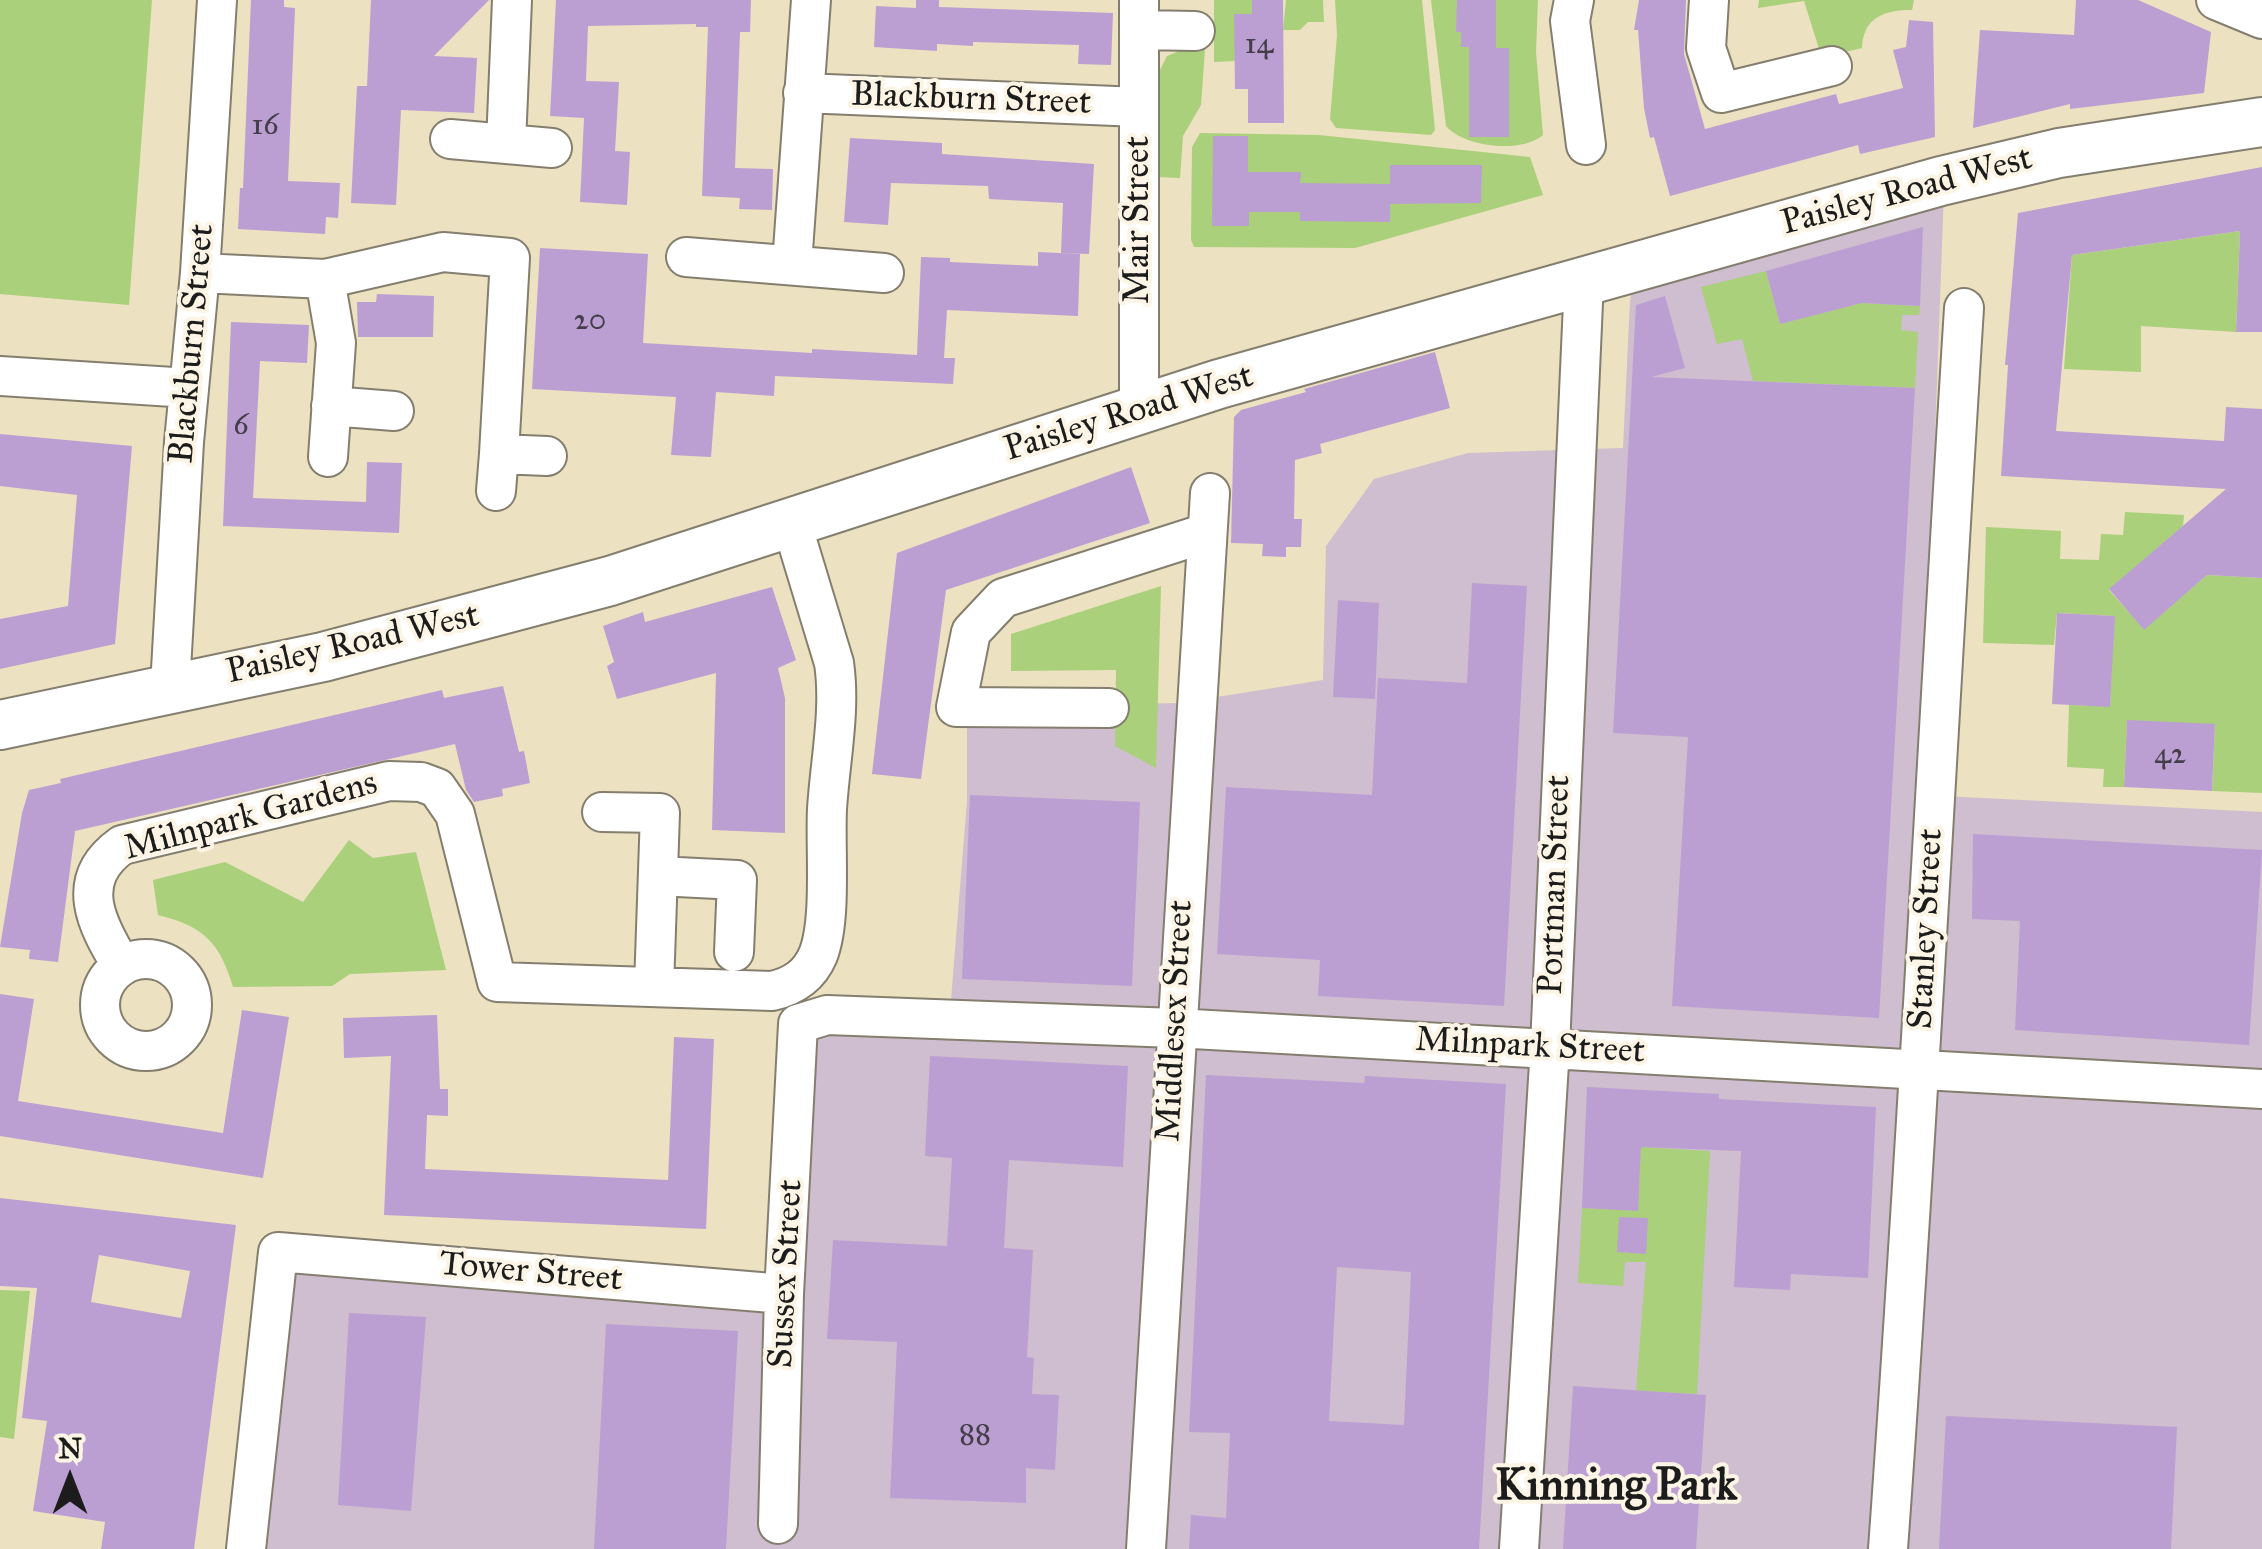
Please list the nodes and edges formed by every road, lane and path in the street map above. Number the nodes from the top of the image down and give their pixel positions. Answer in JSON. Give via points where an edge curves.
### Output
{"nodes":[{"id":1,"x":217,"y":0,"type":"edge"},
{"id":2,"x":512,"y":0,"type":"edge"},
{"id":3,"x":810,"y":0,"type":"edge"},
{"id":4,"x":1574,"y":0,"type":"edge"},
{"id":5,"x":1710,"y":0,"type":"edge"},
{"id":6,"x":2216,"y":0,"type":"edge"},
{"id":7,"x":1139,"y":15,"type":"edge"},
{"id":8,"x":2262,"y":19,"type":"edge"},
{"id":9,"x":1195,"y":32,"type":"dead end"},
{"id":10,"x":1832,"y":66,"type":"dead end"},
{"id":11,"x":804,"y":93,"type":"junction"},
{"id":12,"x":1139,"y":107,"type":"junction"},
{"id":13,"x":2262,"y":122,"type":"edge"},
{"id":14,"x":450,"y":139,"type":"dead end"},
{"id":15,"x":506,"y":144,"type":"junction"},
{"id":16,"x":1586,"y":145,"type":"dead end"},
{"id":17,"x":552,"y":148,"type":"dead end"},
{"id":18,"x":686,"y":257,"type":"dead end"},
{"id":19,"x":792,"y":264,"type":"junction"},
{"id":20,"x":200,"y":273,"type":"junction"},
{"id":21,"x":884,"y":273,"type":"dead end"},
{"id":22,"x":324,"y":279,"type":"junction"},
{"id":23,"x":1584,"y":280,"type":"junction"},
{"id":24,"x":1964,"y":308,"type":"dead end"},
{"id":25,"x":0,"y":376,"type":"edge"},
{"id":26,"x":189,"y":388,"type":"junction"},
{"id":27,"x":331,"y":406,"type":"junction"},
{"id":28,"x":1139,"y":410,"type":"junction"},
{"id":29,"x":394,"y":411,"type":"dead end"},
{"id":30,"x":498,"y":454,"type":"junction"},
{"id":31,"x":547,"y":456,"type":"dead end"},
{"id":32,"x":328,"y":458,"type":"dead end"},
{"id":33,"x":496,"y":492,"type":"dead end"},
{"id":34,"x":1210,"y":494,"type":"dead end"},
{"id":35,"x":791,"y":521,"type":"junction"},
{"id":36,"x":1206,"y":533,"type":"junction"},
{"id":37,"x":170,"y":687,"type":"junction"},
{"id":38,"x":1110,"y":708,"type":"dead end"},
{"id":39,"x":0,"y":725,"type":"edge"},
{"id":40,"x":602,"y":812,"type":"dead end"},
{"id":41,"x":658,"y":876,"type":"junction"},
{"id":42,"x":734,"y":952,"type":"dead end"},
{"id":43,"x":122,"y":966,"type":"dead end"},
{"id":44,"x":654,"y":988,"type":"junction"},
{"id":45,"x":798,"y":1024,"type":"joint"},
{"id":46,"x":1175,"y":1028,"type":"junction"},
{"id":47,"x":1550,"y":1047,"type":"junction"},
{"id":48,"x":1920,"y":1072,"type":"junction"},
{"id":49,"x":2262,"y":1089,"type":"edge"},
{"id":50,"x":784,"y":1294,"type":"junction"},
{"id":51,"x":778,"y":1524,"type":"dead end"},
{"id":52,"x":246,"y":1549,"type":"edge"},
{"id":53,"x":1146,"y":1549,"type":"edge"},
{"id":54,"x":1519,"y":1549,"type":"edge"},
{"id":55,"x":1888,"y":1549,"type":"edge"}],
"edges":[{"from":1,"to":20,"type":"street","name":"Blackburn Street"},
{"from":2,"to":15,"type":"street"},
{"from":3,"to":11,"type":"street","name":"Blackburn Street"},
{"from":4,"to":16,"type":"street","via":[[1570,21]]},
{"from":5,"to":10,"type":"street","via":[[1706,48],[1720,93]]},
{"from":6,"to":8,"type":"street"},
{"from":7,"to":9,"type":"street","name":"Mair Street"},
{"from":7,"to":12,"type":"street","name":"Mair Street"},
{"from":11,"to":12,"type":"street","name":"Blackburn Street"},
{"from":11,"to":19,"type":"street","name":"Blackburn Street"},
{"from":12,"to":28,"type":"street","name":"Mair Street"},
{"from":13,"to":23,"type":"main road","name":"Paisley Road West","via":[[2008,164]]},
{"from":14,"to":15,"type":"street"},
{"from":15,"to":17,"type":"street"},
{"from":18,"to":19,"type":"street"},
{"from":19,"to":21,"type":"street"},
{"from":20,"to":22,"type":"street"},
{"from":20,"to":26,"type":"street","name":"Blackburn Street"},
{"from":22,"to":27,"type":"street","via":[[336,343]]},
{"from":22,"to":30,"type":"street","via":[[443,252],[510,258]]},
{"from":23,"to":28,"type":"main road","name":"Paisley Road West"},
{"from":23,"to":47,"type":"street","name":"Portman Street"},
{"from":24,"to":48,"type":"street","name":"Stanley Street"},
{"from":25,"to":26,"type":"street"},
{"from":26,"to":37,"type":"street","name":"Blackburn Street"},
{"from":27,"to":29,"type":"street"},
{"from":27,"to":32,"type":"street"},
{"from":28,"to":35,"type":"main road","name":"Paisley Road West"},
{"from":30,"to":31,"type":"street"},
{"from":30,"to":33,"type":"street"},
{"from":34,"to":36,"type":"street","name":"Middlesex Street"},
{"from":35,"to":37,"type":"main road","name":"Paisley Road West","via":[[610,581],[450,624]]},
{"from":35,"to":44,"type":"street","name":"Milnpark Gardens","via":[[837,685],[824,934],[813,966],[789,988]]},
{"from":36,"to":38,"type":"street","via":[[1003,598],[971,632],[956,707]]},
{"from":36,"to":46,"type":"street","name":"Middlesex Street"},
{"from":37,"to":39,"type":"main road","name":"Paisley Road West"},
{"from":40,"to":41,"type":"street","via":[[660,813]]},
{"from":41,"to":42,"type":"street","via":[[737,880]]},
{"from":41,"to":44,"type":"street"},
{"from":43,"to":44,"type":"street","name":"Milnpark Gardens","via":[[96,919],[92,892],[105,856],[122,845],[406,780],[437,788],[455,814],[497,982]]},
{"from":45,"to":46,"type":"street","name":"Milnpark Street","via":[[827,1015]]},
{"from":45,"to":50,"type":"street","name":"Sussex Street"},
{"from":46,"to":47,"type":"street","name":"Milnpark Street"},
{"from":46,"to":53,"type":"street","name":"Middlesex Street"},
{"from":47,"to":48,"type":"street","name":"Milnpark Street"},
{"from":47,"to":54,"type":"street","name":"Portman Street"},
{"from":48,"to":49,"type":"street","name":"Milnpark Street"},
{"from":48,"to":55,"type":"street","name":"Stanley Street"},
{"from":50,"to":51,"type":"street","name":"Sussex Street"},
{"from":50,"to":52,"type":"street","name":"Tower Street","via":[[278,1252]]}]}
